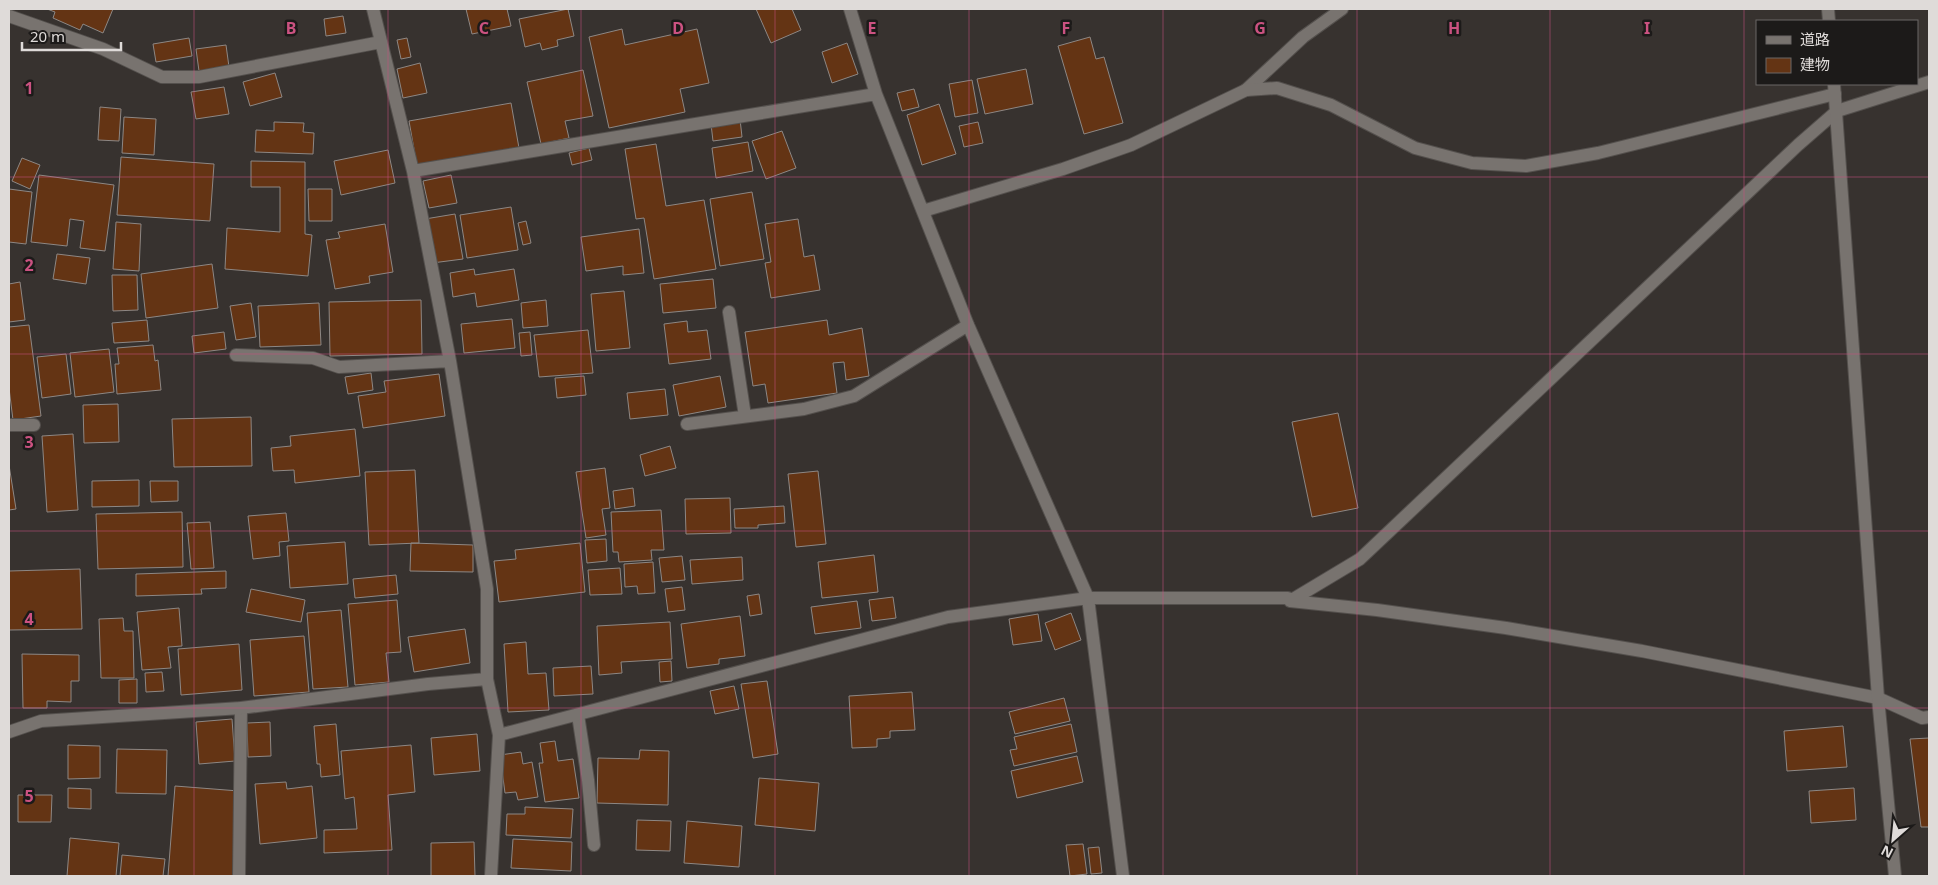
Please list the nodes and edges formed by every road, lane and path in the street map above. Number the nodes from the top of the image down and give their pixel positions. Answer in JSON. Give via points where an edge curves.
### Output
{"nodes":[{"id":1,"x":373,"y":9,"type":"edge"},
{"id":2,"x":850,"y":9,"type":"edge"},
{"id":3,"x":1342,"y":9,"type":"edge"},
{"id":4,"x":9,"y":16,"type":"edge"},
{"id":5,"x":381,"y":42,"type":"junction"},
{"id":6,"x":1929,"y":82,"type":"edge"},
{"id":7,"x":1835,"y":89,"type":"edge"},
{"id":8,"x":1246,"y":90,"type":"junction"},
{"id":9,"x":876,"y":94,"type":"junction"},
{"id":10,"x":1837,"y":111,"type":"junction"},
{"id":11,"x":413,"y":171,"type":"junction"},
{"id":12,"x":923,"y":211,"type":"junction"},
{"id":13,"x":729,"y":312,"type":"dead end"},
{"id":14,"x":968,"y":325,"type":"junction"},
{"id":15,"x":236,"y":355,"type":"dead end"},
{"id":16,"x":450,"y":361,"type":"junction"},
{"id":17,"x":745,"y":416,"type":"junction"},
{"id":18,"x":687,"y":424,"type":"dead end"},
{"id":19,"x":9,"y":425,"type":"edge"},
{"id":20,"x":34,"y":425,"type":"dead end"},
{"id":21,"x":1088,"y":598,"type":"junction"},
{"id":22,"x":1290,"y":601,"type":"junction"},
{"id":23,"x":487,"y":679,"type":"junction"},
{"id":24,"x":1878,"y":698,"type":"junction"},
{"id":25,"x":241,"y":708,"type":"junction"},
{"id":26,"x":578,"y":715,"type":"junction"},
{"id":27,"x":1929,"y":717,"type":"edge"},
{"id":28,"x":9,"y":732,"type":"edge"},
{"id":29,"x":499,"y":735,"type":"junction"},
{"id":30,"x":594,"y":844,"type":"dead end"},
{"id":31,"x":239,"y":876,"type":"edge"},
{"id":32,"x":492,"y":876,"type":"edge"},
{"id":33,"x":1123,"y":876,"type":"edge"},
{"id":34,"x":1895,"y":876,"type":"edge"}],
"edges":[{"from":1,"to":5,"type":"street"},
{"from":2,"to":9,"type":"street"},
{"from":3,"to":8,"type":"street","via":[[1303,37]]},
{"from":4,"to":5,"type":"street","via":[[103,49],[162,77],[199,77]]},
{"from":5,"to":11,"type":"street"},
{"from":6,"to":10,"type":"street"},
{"from":7,"to":8,"type":"street","via":[[1598,153],[1526,166],[1472,163],[1415,148],[1331,105],[1277,88]]},
{"from":7,"to":10,"type":"street"},
{"from":8,"to":12,"type":"street","via":[[1131,145]]},
{"from":9,"to":11,"type":"street"},
{"from":9,"to":12,"type":"street"},
{"from":10,"to":22,"type":"street","via":[[1360,559]]},
{"from":10,"to":24,"type":"street"},
{"from":11,"to":16,"type":"street"},
{"from":12,"to":14,"type":"street"},
{"from":13,"to":17,"type":"street"},
{"from":14,"to":17,"type":"street","via":[[854,396],[804,409]]},
{"from":14,"to":21,"type":"street"},
{"from":15,"to":16,"type":"street","via":[[313,358],[339,367]]},
{"from":16,"to":23,"type":"street","via":[[487,589]]},
{"from":17,"to":18,"type":"street"},
{"from":19,"to":20,"type":"street"},
{"from":21,"to":22,"type":"street","via":[[1288,598]]},
{"from":21,"to":26,"type":"street","via":[[948,617]]},
{"from":21,"to":33,"type":"street"},
{"from":22,"to":24,"type":"street","via":[[1506,628],[1642,651]]},
{"from":23,"to":25,"type":"street"},
{"from":23,"to":29,"type":"street"},
{"from":24,"to":27,"type":"street","via":[[1922,718]]},
{"from":24,"to":34,"type":"street"},
{"from":25,"to":28,"type":"street","via":[[41,722]]},
{"from":25,"to":31,"type":"street"},
{"from":26,"to":29,"type":"street"},
{"from":26,"to":30,"type":"street"},
{"from":29,"to":32,"type":"street"}]}
